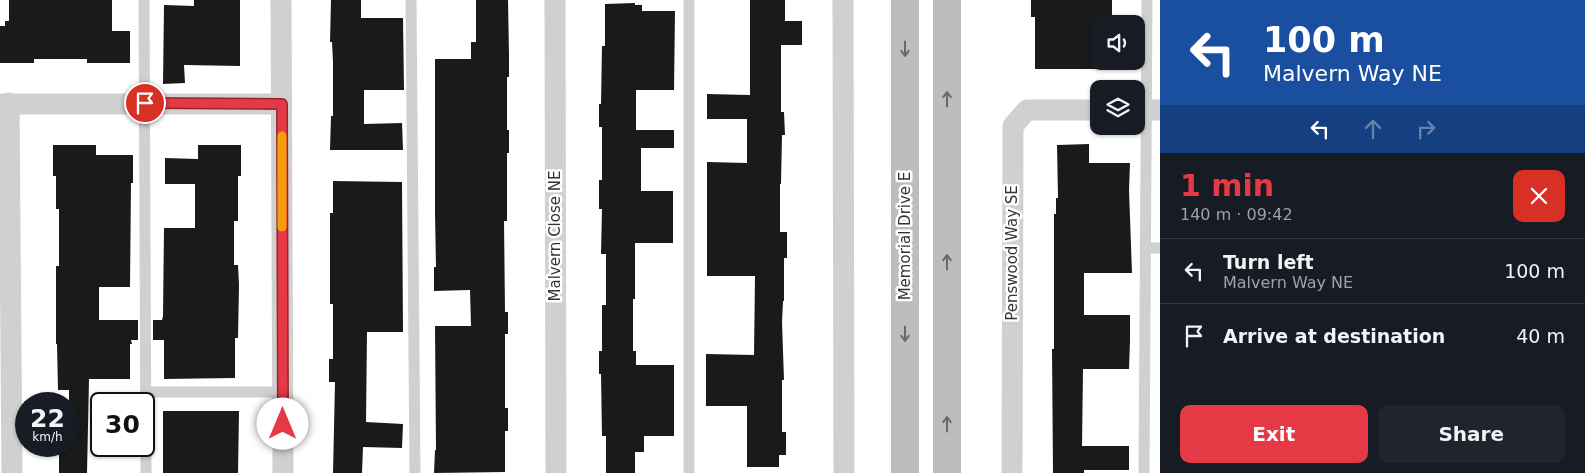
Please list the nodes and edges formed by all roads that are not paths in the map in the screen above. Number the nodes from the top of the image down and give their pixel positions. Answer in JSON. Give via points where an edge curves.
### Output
{"nodes":[{"id":1,"x":144,"y":0,"type":"edge"},
{"id":2,"x":281,"y":0,"type":"edge"},
{"id":3,"x":411,"y":0,"type":"edge"},
{"id":4,"x":555,"y":0,"type":"edge"},
{"id":5,"x":689,"y":0,"type":"edge"},
{"id":6,"x":843,"y":0,"type":"edge"},
{"id":7,"x":905,"y":0,"type":"edge"},
{"id":8,"x":947,"y":0,"type":"edge"},
{"id":9,"x":1147,"y":0,"type":"edge"},
{"id":10,"x":145,"y":103,"type":"junction"},
{"id":11,"x":4,"y":104,"type":"edge"},
{"id":12,"x":282,"y":104,"type":"junction"},
{"id":13,"x":1090,"y":110,"type":"edge"},
{"id":14,"x":1148,"y":110,"type":"edge"},
{"id":15,"x":1145,"y":248,"type":"junction"},
{"id":16,"x":1160,"y":248,"type":"edge"},
{"id":17,"x":146,"y":392,"type":"edge"},
{"id":18,"x":155,"y":392,"type":"edge"},
{"id":19,"x":283,"y":392,"type":"junction"},
{"id":20,"x":6,"y":393,"type":"edge"},
{"id":21,"x":146,"y":457,"type":"edge"},
{"id":22,"x":12,"y":473,"type":"edge"},
{"id":23,"x":146,"y":473,"type":"edge"},
{"id":24,"x":282,"y":473,"type":"edge"},
{"id":25,"x":415,"y":473,"type":"edge"},
{"id":26,"x":556,"y":473,"type":"edge"},
{"id":27,"x":689,"y":473,"type":"edge"},
{"id":28,"x":844,"y":473,"type":"edge"},
{"id":29,"x":905,"y":473,"type":"edge"},
{"id":30,"x":947,"y":473,"type":"edge"},
{"id":31,"x":1012,"y":473,"type":"edge"},
{"id":32,"x":1144,"y":473,"type":"edge"}],
"edges":[{"from":1,"to":10,"type":"lane"},
{"from":2,"to":12,"type":"street"},
{"from":3,"to":25,"type":"lane"},
{"from":4,"to":26,"type":"street","name":"Malvern Close NE"},
{"from":5,"to":27,"type":"lane"},
{"from":6,"to":28,"type":"street"},
{"from":7,"to":29,"type":"main road","name":"Memorial Drive E","one_way":true},
{"from":30,"to":8,"type":"main road","one_way":true},
{"from":9,"to":14,"type":"lane"},
{"from":10,"to":11,"type":"street"},
{"from":10,"to":12,"type":"street"},
{"from":10,"to":17,"type":"lane"},
{"from":11,"to":20,"type":"street"},
{"from":12,"to":19,"type":"street"},
{"from":13,"to":31,"type":"street","name":"Penswood Way SE","via":[[1027,110],[1012,126]]},
{"from":14,"to":15,"type":"lane"},
{"from":15,"to":16,"type":"lane"},
{"from":15,"to":32,"type":"lane"},
{"from":18,"to":19,"type":"lane"},
{"from":19,"to":24,"type":"street"},
{"from":20,"to":22,"type":"street"},
{"from":21,"to":23,"type":"lane"}]}
